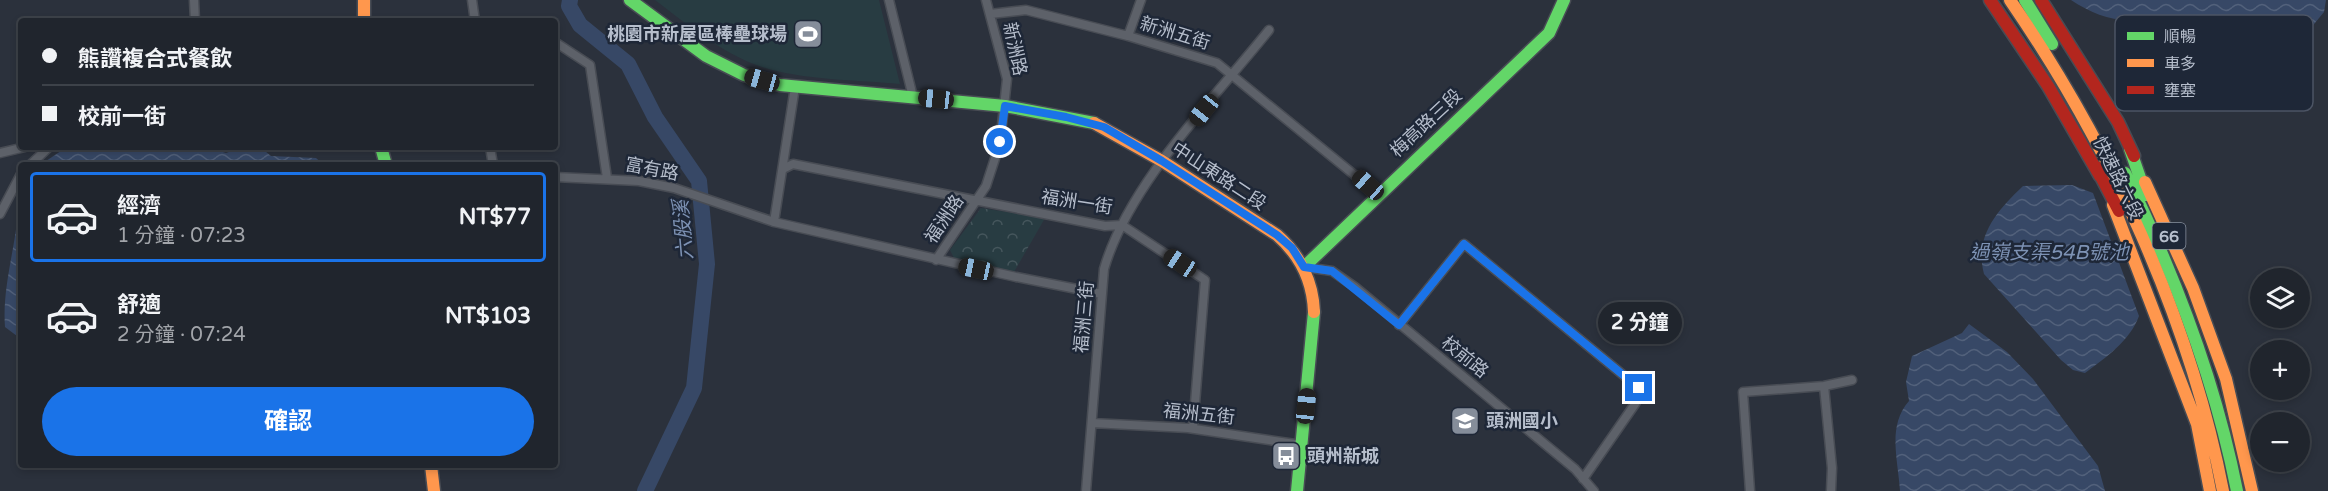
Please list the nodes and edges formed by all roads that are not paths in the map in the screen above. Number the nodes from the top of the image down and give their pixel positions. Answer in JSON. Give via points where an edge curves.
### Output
{"nodes":[{"id":1,"x":194,"y":0,"type":"edge"},
{"id":2,"x":364,"y":0,"type":"edge"},
{"id":3,"x":472,"y":0,"type":"edge"},
{"id":4,"x":630,"y":0,"type":"edge"},
{"id":5,"x":889,"y":0,"type":"edge"},
{"id":6,"x":986,"y":0,"type":"edge"},
{"id":7,"x":1141,"y":0,"type":"edge"},
{"id":8,"x":1564,"y":0,"type":"edge"},
{"id":9,"x":1990,"y":0,"type":"edge"},
{"id":10,"x":2010,"y":0,"type":"edge"},
{"id":11,"x":2025,"y":0,"type":"edge"},
{"id":12,"x":2041,"y":0,"type":"edge"},
{"id":13,"x":990,"y":14,"type":"junction"},
{"id":14,"x":195,"y":18,"type":"edge"},
{"id":15,"x":364,"y":18,"type":"edge"},
{"id":16,"x":475,"y":18,"type":"edge"},
{"id":17,"x":1269,"y":30,"type":"dead end"},
{"id":18,"x":1128,"y":36,"type":"junction"},
{"id":19,"x":558,"y":44,"type":"edge"},
{"id":20,"x":1232,"y":76,"type":"junction"},
{"id":21,"x":795,"y":87,"type":"junction"},
{"id":22,"x":913,"y":97,"type":"junction"},
{"id":23,"x":1005,"y":106,"type":"junction"},
{"id":24,"x":18,"y":149,"type":"edge"},
{"id":25,"x":2130,"y":149,"type":"junction"},
{"id":26,"x":46,"y":150,"type":"edge"},
{"id":27,"x":0,"y":153,"type":"edge"},
{"id":28,"x":1162,"y":161,"type":"junction"},
{"id":29,"x":33,"y":162,"type":"edge"},
{"id":30,"x":2096,"y":167,"type":"junction"},
{"id":31,"x":783,"y":169,"type":"junction"},
{"id":32,"x":558,"y":177,"type":"edge"},
{"id":33,"x":607,"y":178,"type":"junction"},
{"id":34,"x":18,"y":180,"type":"edge"},
{"id":35,"x":1379,"y":195,"type":"junction"},
{"id":36,"x":975,"y":201,"type":"junction"},
{"id":37,"x":0,"y":214,"type":"edge"},
{"id":38,"x":774,"y":222,"type":"junction"},
{"id":39,"x":1122,"y":225,"type":"junction"},
{"id":40,"x":936,"y":260,"type":"junction"},
{"id":41,"x":1304,"y":267,"type":"junction"},
{"id":42,"x":1102,"y":294,"type":"junction"},
{"id":43,"x":2180,"y":298,"type":"junction"},
{"id":44,"x":2168,"y":303,"type":"junction"},
{"id":45,"x":1399,"y":325,"type":"junction"},
{"id":46,"x":1852,"y":380,"type":"dead end"},
{"id":47,"x":1824,"y":386,"type":"junction"},
{"id":48,"x":1092,"y":423,"type":"junction"},
{"id":49,"x":1193,"y":428,"type":"junction"},
{"id":50,"x":1302,"y":445,"type":"junction"},
{"id":51,"x":431,"y":468,"type":"edge"},
{"id":52,"x":1583,"y":479,"type":"junction"},
{"id":53,"x":434,"y":491,"type":"edge"},
{"id":54,"x":1086,"y":491,"type":"edge"},
{"id":55,"x":1297,"y":491,"type":"edge"},
{"id":56,"x":1594,"y":491,"type":"edge"},
{"id":57,"x":1750,"y":491,"type":"edge"},
{"id":58,"x":1831,"y":491,"type":"edge"},
{"id":59,"x":2210,"y":491,"type":"edge"},
{"id":60,"x":2223,"y":491,"type":"edge"},
{"id":61,"x":2237,"y":491,"type":"edge"},
{"id":62,"x":2252,"y":491,"type":"edge"}],
"edges":[{"from":1,"to":14,"type":"street"},
{"from":2,"to":15,"type":"main road"},
{"from":3,"to":16,"type":"street"},
{"from":4,"to":21,"type":"main road","name":"中山東路二段","via":[[706,56],[744,75]]},
{"from":5,"to":22,"type":"street"},
{"from":6,"to":13,"type":"street","name":"新洲路"},
{"from":7,"to":18,"type":"street"},
{"from":8,"to":35,"type":"main road","name":"梅高路三段","via":[[1549,33]]},
{"from":9,"to":30,"type":"main road","name":"快速路六段","number":"66","via":[[2049,87]]},
{"from":10,"to":44,"type":"main road","number":"66","via":[[2106,158]]},
{"from":11,"to":43,"type":"main road","number":"66","via":[[2103,129],[2153,228]]},
{"from":12,"to":25,"type":"main road","name":"快速路六段","number":"66","via":[[2118,122]]},
{"from":13,"to":18,"type":"street","name":"新洲五街","via":[[1026,10]]},
{"from":13,"to":23,"type":"street","name":"新洲路","via":[[1007,79]]},
{"from":17,"to":20,"type":"street","name":"福洲三街"},
{"from":18,"to":20,"type":"street","name":"新洲五街","via":[[1205,58]]},
{"from":19,"to":33,"type":"street","via":[[590,65]]},
{"from":20,"to":28,"type":"street","name":"福洲三街"},
{"from":20,"to":35,"type":"street","name":"新洲五街"},
{"from":21,"to":22,"type":"main road","name":"中山東路二段"},
{"from":21,"to":31,"type":"street"},
{"from":22,"to":23,"type":"main road","name":"中山東路二段"},
{"from":23,"to":28,"type":"main road","name":"中山東路二段","via":[[1094,123]]},
{"from":23,"to":36,"type":"street","name":"福洲路","via":[[996,160]]},
{"from":24,"to":27,"type":"street"},
{"from":25,"to":43,"type":"main road"},
{"from":25,"to":62,"type":"main road","name":"快速路六段","number":"66","via":[[2193,288],[2226,379]]},
{"from":26,"to":29,"type":"street"},
{"from":28,"to":39,"type":"street","name":"福洲三街"},
{"from":28,"to":41,"type":"main road","name":"中山東路二段","via":[[1277,235],[1292,248]]},
{"from":30,"to":44,"type":"main road"},
{"from":30,"to":59,"type":"main road","name":"快速路六段","number":"66","via":[[2130,244],[2197,424]]},
{"from":31,"to":36,"type":"street","name":"福洲一街","via":[[793,164]]},
{"from":31,"to":38,"type":"street"},
{"from":32,"to":33,"type":"street","name":"富有路"},
{"from":33,"to":38,"type":"street","name":"富有路","via":[[674,188]]},
{"from":34,"to":37,"type":"street"},
{"from":35,"to":41,"type":"main road","name":"梅高路三段"},
{"from":36,"to":39,"type":"street","name":"福洲一街","via":[[1105,226]]},
{"from":36,"to":40,"type":"street","name":"福洲路"},
{"from":38,"to":40,"type":"street","name":"福洲路"},
{"from":39,"to":42,"type":"street","name":"福洲三街","via":[[1112,241]]},
{"from":39,"to":49,"type":"street","name":"福洲一街","via":[[1205,280]]},
{"from":40,"to":42,"type":"street"},
{"from":41,"to":45,"type":"street","name":"校前路","via":[[1332,271]]},
{"from":41,"to":50,"type":"main road","name":"中山東路二段","via":[[1313,290],[1315,323]]},
{"from":42,"to":48,"type":"street","name":"福洲三街"},
{"from":43,"to":61,"type":"main road","number":"66","via":[[2207,371]]},
{"from":44,"to":60,"type":"main road","number":"66","via":[[2197,381]]},
{"from":45,"to":52,"type":"street","name":"校前路"},
{"from":45,"to":52,"type":"street","via":[[1464,244],[1632,381],[1641,392]]},
{"from":46,"to":47,"type":"street"},
{"from":47,"to":57,"type":"street","via":[[1743,392]]},
{"from":47,"to":58,"type":"street"},
{"from":48,"to":49,"type":"street","name":"福洲五街"},
{"from":48,"to":54,"type":"street","name":"福洲三街"},
{"from":49,"to":50,"type":"street","name":"福洲五街"},
{"from":50,"to":55,"type":"main road","name":"中山東路二段"},
{"from":51,"to":53,"type":"main road"},
{"from":52,"to":56,"type":"street","name":"校前路"}]}
